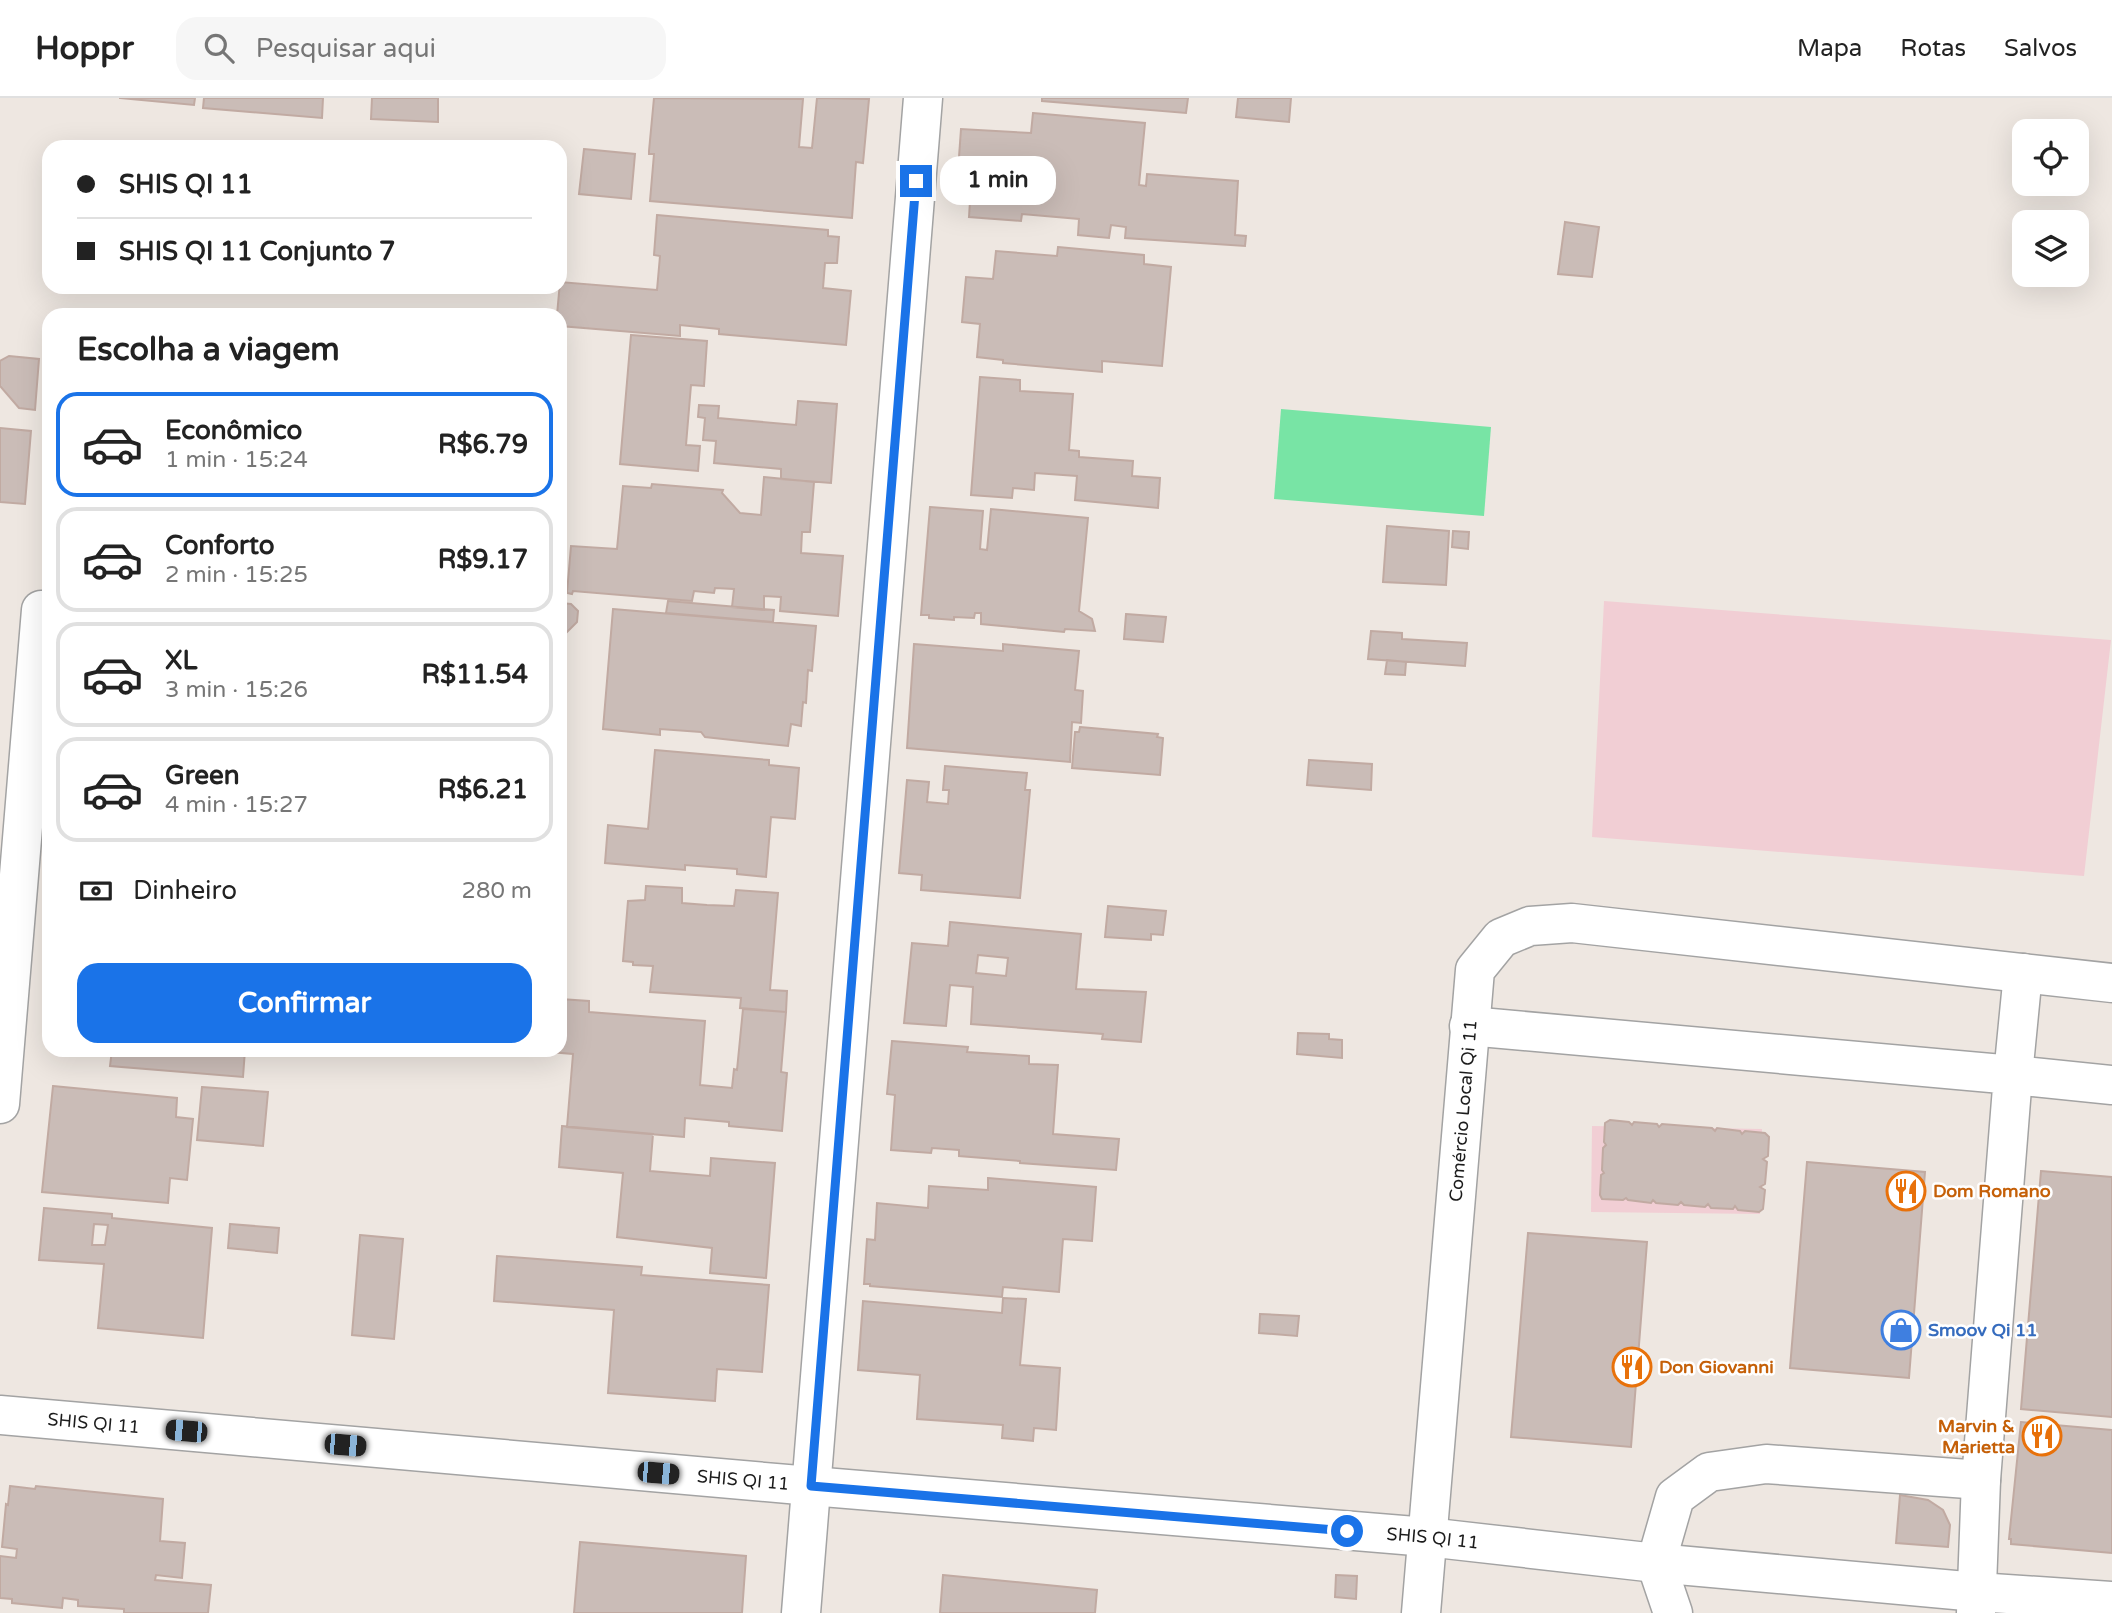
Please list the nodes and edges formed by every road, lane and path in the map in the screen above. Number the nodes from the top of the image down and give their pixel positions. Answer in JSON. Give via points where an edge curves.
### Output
{"nodes":[{"id":1,"x":923,"y":98,"type":"edge"},
{"id":2,"x":41,"y":610,"type":"dead end"},
{"id":3,"x":2023,"y":973,"type":"junction"},
{"id":4,"x":2112,"y":983,"type":"edge"},
{"id":5,"x":1469,"y":1026,"type":"junction"},
{"id":6,"x":2013,"y":1075,"type":"junction"},
{"id":7,"x":2112,"y":1085,"type":"edge"},
{"id":8,"x":0,"y":1104,"type":"edge"},
{"id":9,"x":0,"y":1415,"type":"edge"},
{"id":10,"x":1981,"y":1480,"type":"junction"},
{"id":11,"x":811,"y":1486,"type":"junction"},
{"id":12,"x":1427,"y":1537,"type":"junction"},
{"id":13,"x":1656,"y":1563,"type":"junction"},
{"id":14,"x":2112,"y":1601,"type":"edge"},
{"id":15,"x":1977,"y":1603,"type":"edge"},
{"id":16,"x":801,"y":1613,"type":"edge"},
{"id":17,"x":1421,"y":1613,"type":"edge"},
{"id":18,"x":1673,"y":1613,"type":"edge"}],
"edges":[{"from":1,"to":11,"type":"street"},
{"from":2,"to":8,"type":"street"},
{"from":3,"to":4,"type":"street"},
{"from":3,"to":5,"type":"street","via":[[1572,923],[1530,926],[1502,938],[1475,970]]},
{"from":3,"to":6,"type":"street"},
{"from":5,"to":6,"type":"street","name":"Comércio Local Qi 11"},
{"from":5,"to":12,"type":"street","name":"Comércio Local Qi 11"},
{"from":6,"to":7,"type":"street","name":"Comércio Local Qi 11"},
{"from":6,"to":10,"type":"street"},
{"from":9,"to":11,"type":"street","name":"SHIS QI 11"},
{"from":10,"to":13,"type":"street","via":[[1766,1464],[1709,1472],[1675,1497]]},
{"from":10,"to":15,"type":"street"},
{"from":11,"to":12,"type":"street","name":"SHIS QI 11"},
{"from":11,"to":16,"type":"street"},
{"from":12,"to":13,"type":"street","name":"SHIS QI 11"},
{"from":12,"to":17,"type":"street","name":"Comércio Local Qi 11"},
{"from":13,"to":15,"type":"street","name":"SHIS QI 11"},
{"from":13,"to":18,"type":"street"},
{"from":14,"to":15,"type":"street","name":"SHIS QI 11"}]}
